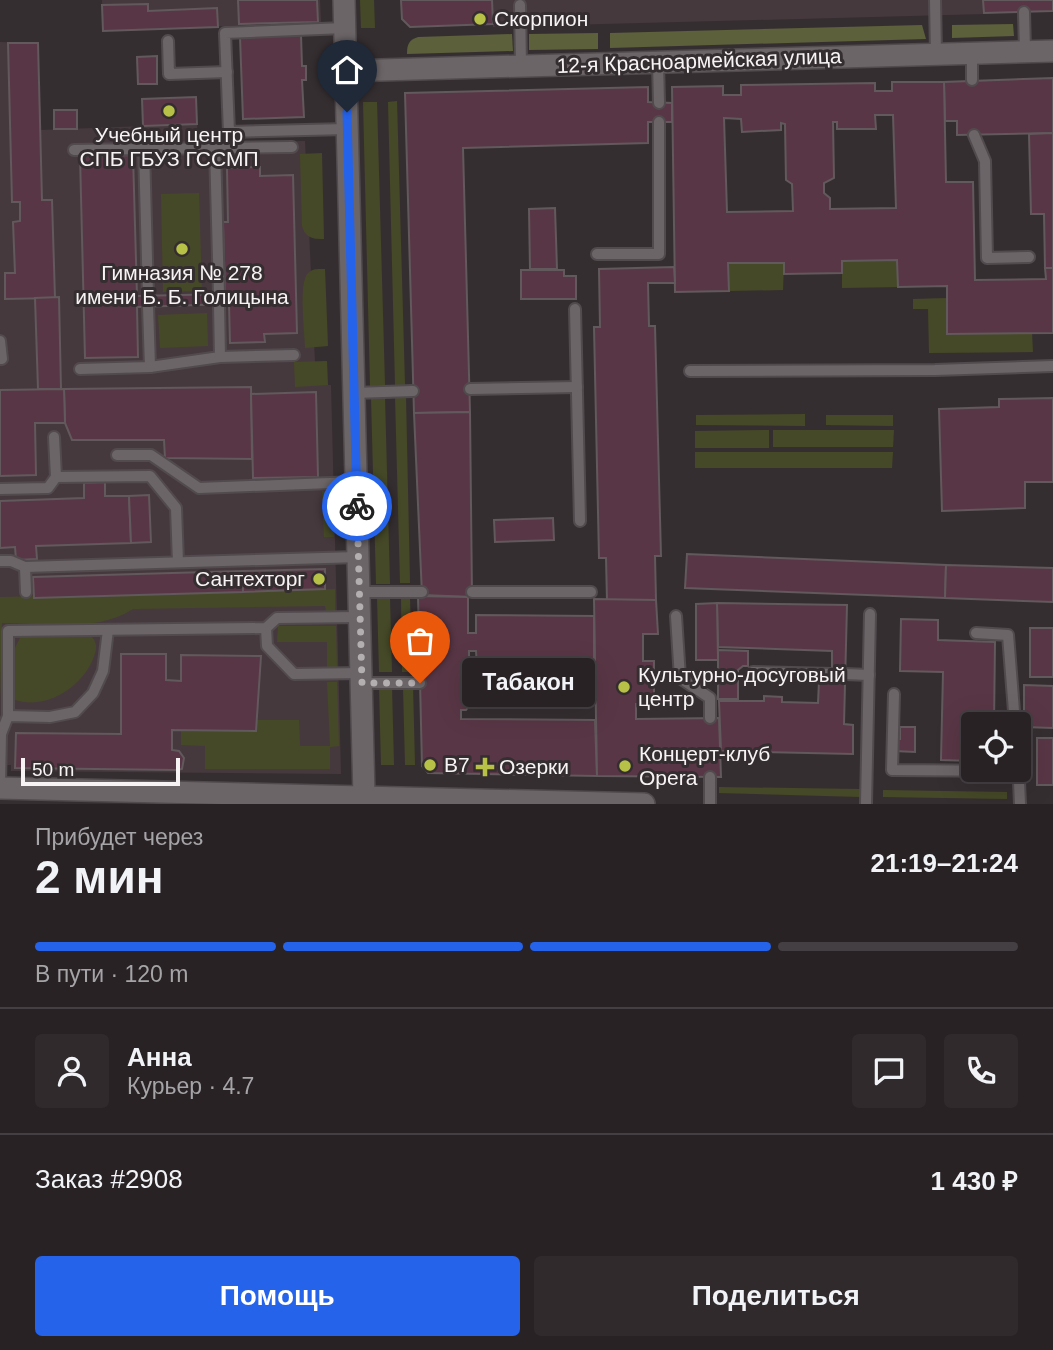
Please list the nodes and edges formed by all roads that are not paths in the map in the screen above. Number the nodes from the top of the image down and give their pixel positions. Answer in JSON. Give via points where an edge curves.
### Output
{"nodes":[{"id":1,"x":344,"y":0,"type":"edge"},
{"id":2,"x":935,"y":0,"type":"edge"},
{"id":3,"x":520,"y":5,"type":"dead end"},
{"id":4,"x":1024,"y":12,"type":"dead end"},
{"id":5,"x":344,"y":28,"type":"junction"},
{"id":6,"x":168,"y":41,"type":"dead end"},
{"id":7,"x":1025,"y":51,"type":"junction"},
{"id":8,"x":1053,"y":51,"type":"edge"},
{"id":9,"x":972,"y":53,"type":"junction"},
{"id":10,"x":936,"y":54,"type":"junction"},
{"id":11,"x":658,"y":62,"type":"junction"},
{"id":12,"x":521,"y":66,"type":"junction"},
{"id":13,"x":346,"y":71,"type":"junction"},
{"id":14,"x":227,"y":72,"type":"junction"},
{"id":15,"x":972,"y":80,"type":"dead end"},
{"id":16,"x":659,"y":103,"type":"dead end"},
{"id":17,"x":659,"y":122,"type":"dead end"},
{"id":18,"x":347,"y":129,"type":"junction"},
{"id":19,"x":974,"y":135,"type":"dead end"},
{"id":20,"x":292,"y":147,"type":"dead end"},
{"id":21,"x":215,"y":148,"type":"junction"},
{"id":22,"x":144,"y":149,"type":"junction"},
{"id":23,"x":74,"y":150,"type":"dead end"},
{"id":24,"x":597,"y":254,"type":"dead end"},
{"id":25,"x":1029,"y":257,"type":"dead end"},
{"id":26,"x":575,"y":309,"type":"dead end"},
{"id":27,"x":0,"y":341,"type":"edge"},
{"id":28,"x":294,"y":355,"type":"dead end"},
{"id":29,"x":220,"y":358,"type":"junction"},
{"id":30,"x":0,"y":359,"type":"edge"},
{"id":31,"x":1053,"y":366,"type":"edge"},
{"id":32,"x":150,"y":367,"type":"junction"},
{"id":33,"x":80,"y":369,"type":"dead end"},
{"id":34,"x":690,"y":371,"type":"dead end"},
{"id":35,"x":577,"y":387,"type":"junction"},
{"id":36,"x":470,"y":389,"type":"dead end"},
{"id":37,"x":413,"y":391,"type":"dead end"},
{"id":38,"x":354,"y":393,"type":"junction"},
{"id":39,"x":54,"y":437,"type":"dead end"},
{"id":40,"x":117,"y":455,"type":"dead end"},
{"id":41,"x":56,"y":477,"type":"junction"},
{"id":42,"x":356,"y":482,"type":"junction"},
{"id":43,"x":0,"y":489,"type":"edge"},
{"id":44,"x":580,"y":521,"type":"dead end"},
{"id":45,"x":358,"y":557,"type":"junction"},
{"id":46,"x":0,"y":561,"type":"edge"},
{"id":47,"x":177,"y":562,"type":"junction"},
{"id":48,"x":25,"y":567,"type":"junction"},
{"id":49,"x":26,"y":592,"type":"dead end"},
{"id":50,"x":359,"y":592,"type":"junction"},
{"id":51,"x":422,"y":592,"type":"dead end"},
{"id":52,"x":472,"y":592,"type":"dead end"},
{"id":53,"x":591,"y":592,"type":"dead end"},
{"id":54,"x":870,"y":614,"type":"dead end"},
{"id":55,"x":676,"y":616,"type":"dead end"},
{"id":56,"x":360,"y":617,"type":"junction"},
{"id":57,"x":266,"y":628,"type":"junction"},
{"id":58,"x":108,"y":630,"type":"junction"},
{"id":59,"x":976,"y":633,"type":"dead end"},
{"id":60,"x":753,"y":672,"type":"dead end"},
{"id":61,"x":832,"y":674,"type":"dead end"},
{"id":62,"x":845,"y":674,"type":"dead end"},
{"id":63,"x":869,"y":674,"type":"junction"},
{"id":64,"x":361,"y":678,"type":"junction"},
{"id":65,"x":420,"y":683,"type":"dead end"},
{"id":66,"x":469,"y":683,"type":"dead end"},
{"id":67,"x":562,"y":683,"type":"dead end"},
{"id":68,"x":894,"y":694,"type":"dead end"},
{"id":69,"x":1014,"y":712,"type":"edge"},
{"id":70,"x":8,"y":716,"type":"junction"},
{"id":71,"x":710,"y":718,"type":"dead end"},
{"id":72,"x":961,"y":768,"type":"edge"},
{"id":73,"x":710,"y":777,"type":"dead end"},
{"id":74,"x":1019,"y":782,"type":"edge"},
{"id":75,"x":0,"y":786,"type":"edge"},
{"id":76,"x":364,"y":800,"type":"edge"},
{"id":77,"x":644,"y":804,"type":"edge"},
{"id":78,"x":710,"y":804,"type":"edge"},
{"id":79,"x":866,"y":804,"type":"edge"},
{"id":80,"x":1020,"y":804,"type":"edge"}],
"edges":[{"from":1,"to":5,"type":"street"},
{"from":2,"to":10,"type":"lane"},
{"from":3,"to":12,"type":"lane"},
{"from":4,"to":7,"type":"lane"},
{"from":5,"to":13,"type":"street"},
{"from":5,"to":14,"type":"lane","via":[[225,33]]},
{"from":6,"to":14,"type":"lane","via":[[169,74]]},
{"from":7,"to":8,"type":"street","name":"12-я Красноармейская улица"},
{"from":7,"to":9,"type":"street","name":"12-я Красноармейская улица"},
{"from":9,"to":10,"type":"street","name":"12-я Красноармейская улица"},
{"from":9,"to":15,"type":"lane"},
{"from":10,"to":11,"type":"street","name":"12-я Красноармейская улица"},
{"from":11,"to":12,"type":"street","name":"12-я Красноармейская улица"},
{"from":11,"to":16,"type":"lane"},
{"from":12,"to":13,"type":"street","name":"12-я Красноармейская улица"},
{"from":13,"to":18,"type":"street"},
{"from":14,"to":18,"type":"lane","via":[[229,132]]},
{"from":17,"to":24,"type":"lane","via":[[659,254]]},
{"from":18,"to":38,"type":"street"},
{"from":19,"to":25,"type":"lane","via":[[985,161],[987,258]]},
{"from":20,"to":21,"type":"lane"},
{"from":21,"to":22,"type":"lane"},
{"from":21,"to":29,"type":"lane"},
{"from":22,"to":23,"type":"lane"},
{"from":22,"to":32,"type":"lane"},
{"from":26,"to":35,"type":"lane"},
{"from":27,"to":30,"type":"lane"},
{"from":28,"to":29,"type":"lane"},
{"from":29,"to":32,"type":"lane"},
{"from":31,"to":34,"type":"lane"},
{"from":32,"to":33,"type":"lane"},
{"from":35,"to":36,"type":"lane"},
{"from":35,"to":44,"type":"lane"},
{"from":37,"to":38,"type":"lane"},
{"from":38,"to":42,"type":"street"},
{"from":39,"to":41,"type":"lane"},
{"from":40,"to":42,"type":"lane","via":[[151,455],[199,488]]},
{"from":41,"to":43,"type":"lane","via":[[48,488]]},
{"from":41,"to":47,"type":"lane","via":[[150,475],[176,508]]},
{"from":42,"to":45,"type":"street"},
{"from":45,"to":47,"type":"lane"},
{"from":45,"to":50,"type":"street"},
{"from":46,"to":48,"type":"lane"},
{"from":47,"to":48,"type":"lane"},
{"from":48,"to":49,"type":"lane"},
{"from":50,"to":51,"type":"lane"},
{"from":50,"to":56,"type":"street"},
{"from":52,"to":53,"type":"lane"},
{"from":54,"to":63,"type":"lane"},
{"from":55,"to":71,"type":"lane","via":[[680,678],[710,698]]},
{"from":56,"to":57,"type":"lane","via":[[277,618]]},
{"from":56,"to":64,"type":"street"},
{"from":57,"to":58,"type":"lane"},
{"from":57,"to":64,"type":"lane","via":[[267,646],[294,674]]},
{"from":58,"to":70,"type":"lane","via":[[103,671],[93,693],[75,712],[50,717]]},
{"from":58,"to":70,"type":"lane","via":[[8,631]]},
{"from":59,"to":69,"type":"lane","via":[[1007,635]]},
{"from":60,"to":61,"type":"lane"},
{"from":62,"to":63,"type":"lane"},
{"from":63,"to":79,"type":"lane"},
{"from":64,"to":65,"type":"lane"},
{"from":64,"to":76,"type":"street"},
{"from":66,"to":67,"type":"lane"},
{"from":68,"to":72,"type":"lane","via":[[892,770]]},
{"from":70,"to":75,"type":"lane","via":[[1,734]]},
{"from":73,"to":78,"type":"lane"},
{"from":74,"to":80,"type":"lane"},
{"from":75,"to":76,"type":"street"},
{"from":76,"to":77,"type":"street"}]}
